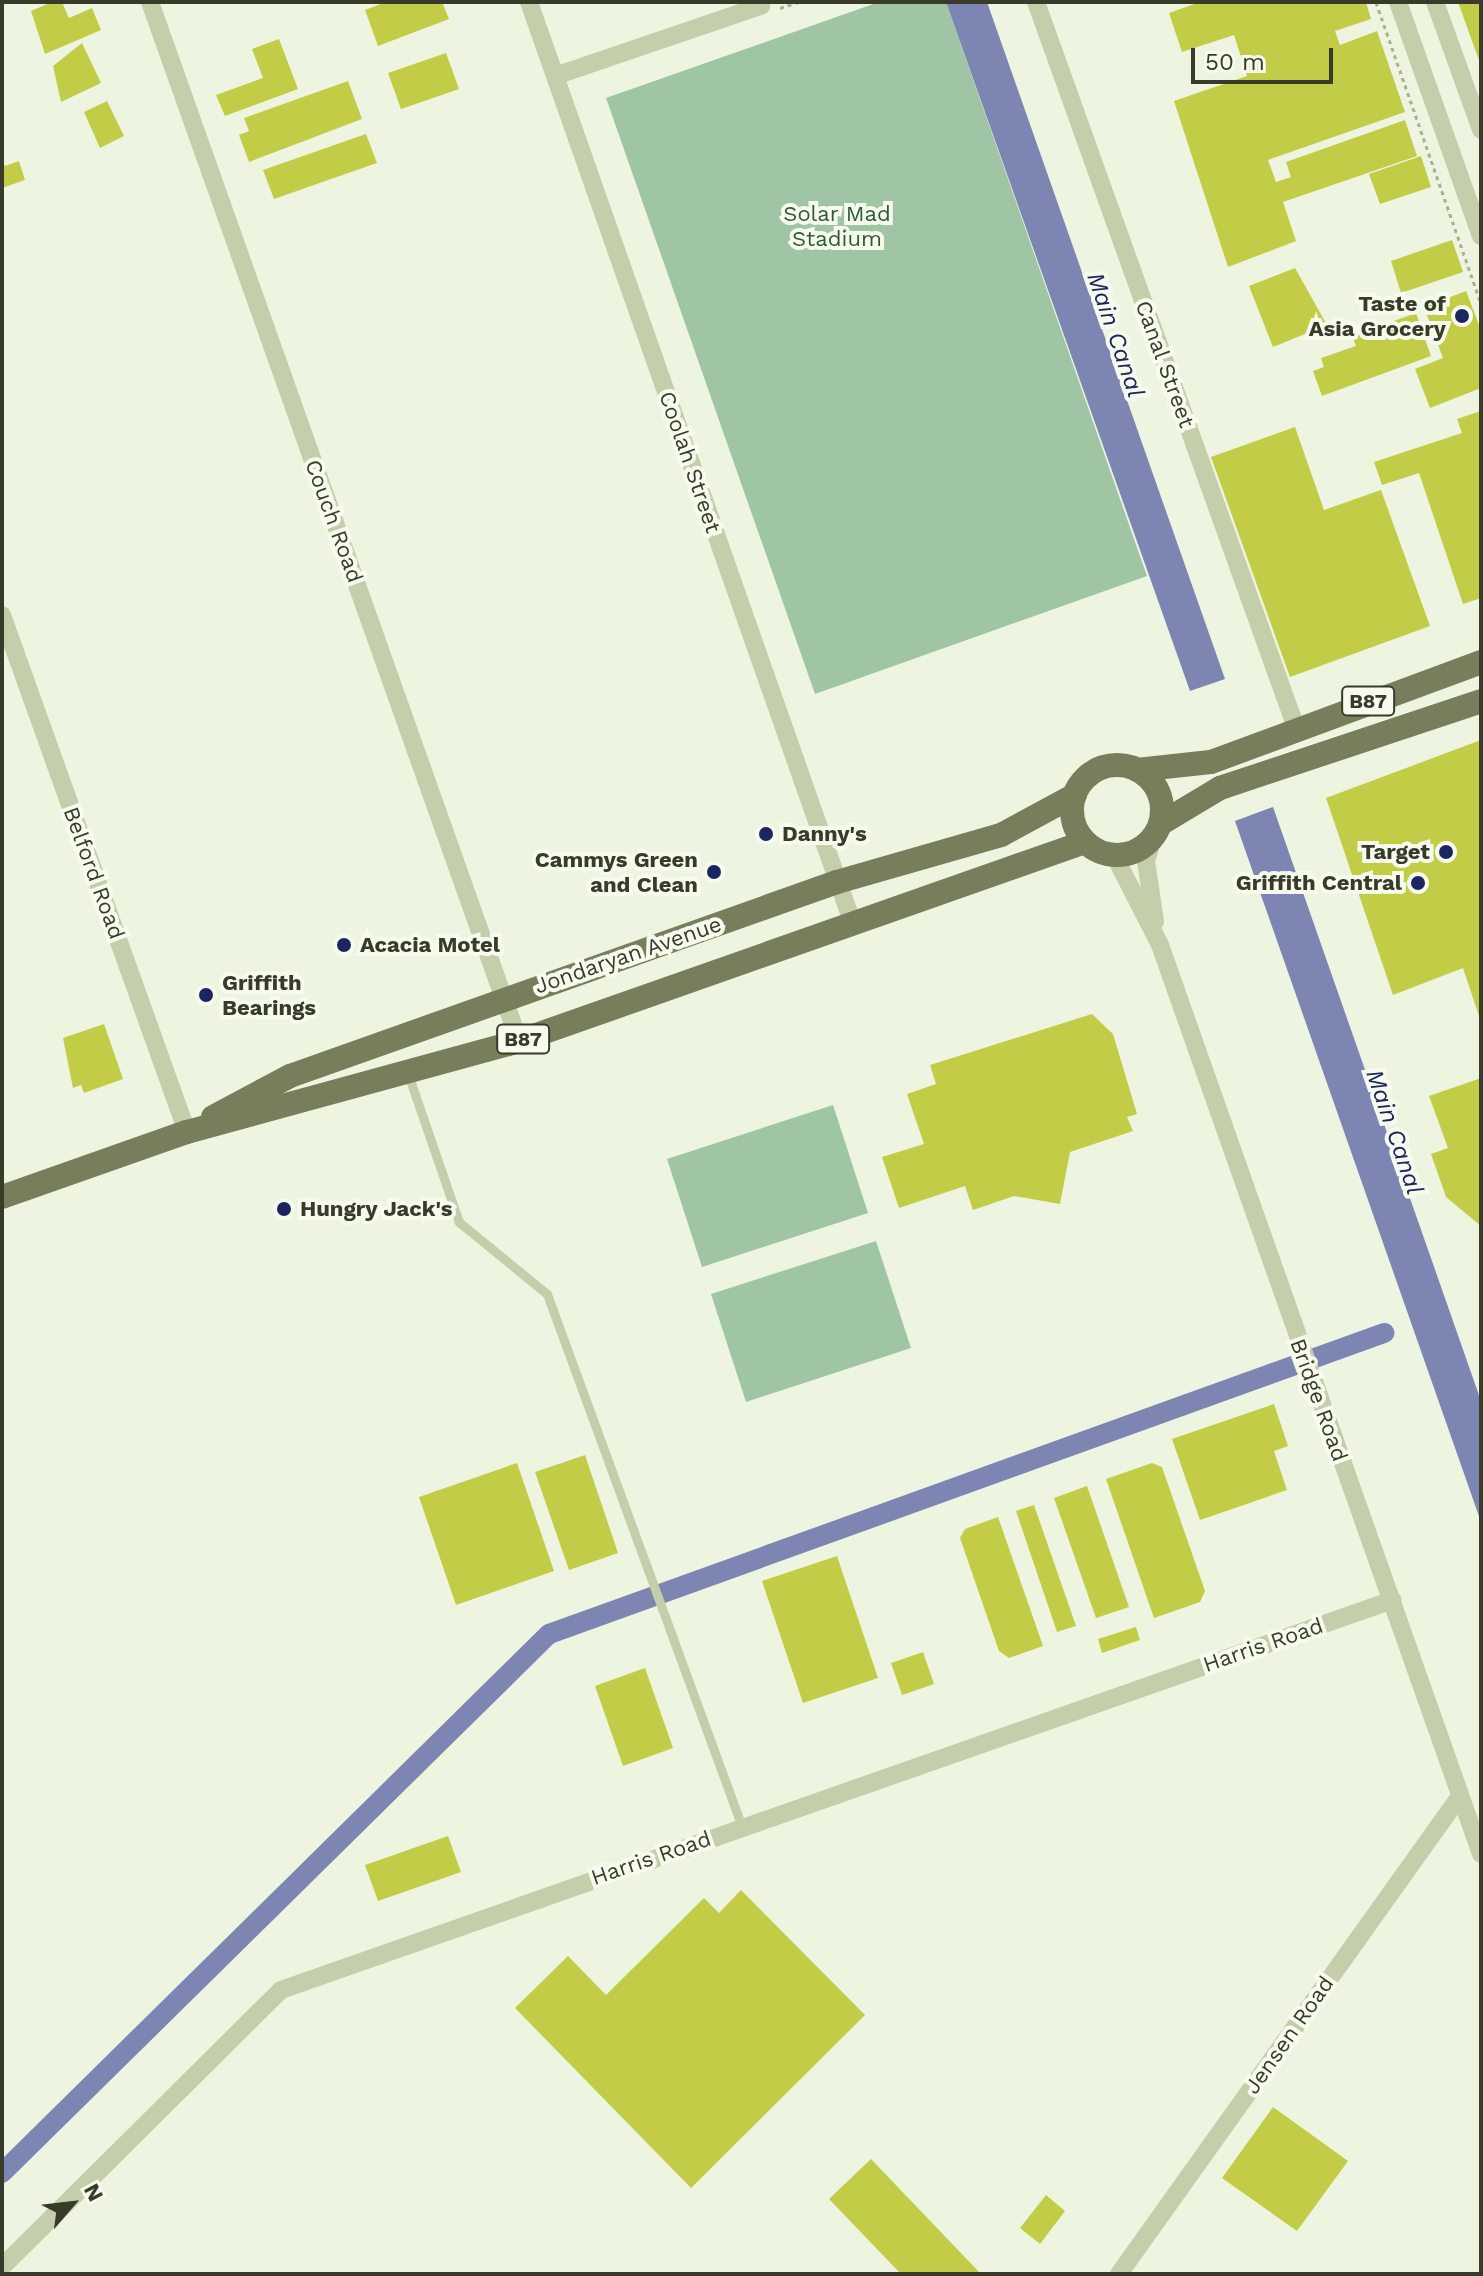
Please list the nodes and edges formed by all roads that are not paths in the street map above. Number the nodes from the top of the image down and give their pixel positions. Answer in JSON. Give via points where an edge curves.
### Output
{"nodes":[{"id":1,"x":150,"y":2,"type":"edge"},
{"id":2,"x":529,"y":2,"type":"edge"},
{"id":3,"x":1036,"y":2,"type":"edge"},
{"id":4,"x":1398,"y":2,"type":"edge"},
{"id":5,"x":1435,"y":2,"type":"edge"},
{"id":6,"x":761,"y":6,"type":"dead end"},
{"id":7,"x":555,"y":76,"type":"junction"},
{"id":8,"x":1481,"y":130,"type":"edge"},
{"id":9,"x":1476,"y":205,"type":"edge"},
{"id":10,"x":1481,"y":236,"type":"edge"},
{"id":11,"x":2,"y":615,"type":"edge"},
{"id":12,"x":1481,"y":662,"type":"edge"},
{"id":13,"x":1481,"y":701,"type":"edge"},
{"id":14,"x":1295,"y":725,"type":"junction"},
{"id":15,"x":1137,"y":770,"type":"junction"},
{"id":16,"x":1075,"y":795,"type":"junction"},
{"id":17,"x":1157,"y":831,"type":"junction"},
{"id":18,"x":1085,"y":842,"type":"junction"},
{"id":19,"x":1114,"y":855,"type":"junction"},
{"id":20,"x":837,"y":882,"type":"junction"},
{"id":21,"x":852,"y":921,"type":"junction"},
{"id":22,"x":1160,"y":945,"type":"junction"},
{"id":23,"x":503,"y":998,"type":"junction"},
{"id":24,"x":519,"y":1041,"type":"junction"},
{"id":25,"x":408,"y":1074,"type":"junction"},
{"id":26,"x":187,"y":1132,"type":"junction"},
{"id":27,"x":2,"y":1197,"type":"edge"},
{"id":28,"x":1393,"y":1600,"type":"junction"},
{"id":29,"x":1460,"y":1796,"type":"junction"},
{"id":30,"x":742,"y":1827,"type":"junction"},
{"id":31,"x":1481,"y":1854,"type":"edge"},
{"id":32,"x":2,"y":2267,"type":"edge"},
{"id":33,"x":1119,"y":2274,"type":"edge"}],
"edges":[{"from":1,"to":23,"type":"street","name":"Couch Road"},
{"from":2,"to":7,"type":"street","name":"Coolah Street"},
{"from":3,"to":14,"type":"street","name":"Canal Street"},
{"from":4,"to":9,"type":"street"},
{"from":5,"to":8,"type":"street"},
{"from":6,"to":7,"type":"street"},
{"from":7,"to":20,"type":"street","name":"Coolah Street"},
{"from":9,"to":10,"type":"street"},
{"from":11,"to":26,"type":"street","name":"Belford Road"},
{"from":12,"to":14,"type":"main road","number":"B87"},
{"from":13,"to":17,"type":"main road","number":"B87","via":[[1220,788]]},
{"from":14,"to":15,"type":"main road","number":"B87","via":[[1211,762]]},
{"from":15,"to":16,"type":"main road","number":"B87","via":[[1107,766]]},
{"from":15,"to":17,"type":"main road","via":[[1161,799]]},
{"from":16,"to":18,"type":"main road","via":[[1073,820]]},
{"from":16,"to":20,"type":"main road","name":"Jondaryan Avenue","number":"B87","via":[[1001,835]]},
{"from":17,"to":19,"type":"main road","number":"B87"},
{"from":17,"to":22,"type":"street","name":"Bridge Road","via":[[1146,861]]},
{"from":18,"to":19,"type":"main road"},
{"from":18,"to":21,"type":"main road","name":"Jondaryan Avenue","number":"B87"},
{"from":19,"to":22,"type":"street","name":"Bridge Road"},
{"from":20,"to":21,"type":"street","name":"Coolah Street"},
{"from":20,"to":23,"type":"main road","name":"Jondaryan Avenue","number":"B87"},
{"from":21,"to":24,"type":"main road","name":"Jondaryan Avenue","number":"B87"},
{"from":22,"to":28,"type":"street","name":"Bridge Road","via":[[1310,1379]]},
{"from":23,"to":24,"type":"street","name":"Couch Road"},
{"from":23,"to":26,"type":"main road","name":"Jondaryan Avenue","number":"B87","via":[[290,1076]]},
{"from":24,"to":25,"type":"main road","name":"Jondaryan Avenue","number":"B87"},
{"from":25,"to":26,"type":"main road","name":"Jondaryan Avenue","number":"B87"},
{"from":25,"to":30,"type":"lane","via":[[459,1222],[547,1294]]},
{"from":26,"to":27,"type":"main road","name":"Jondaryan Avenue","number":"B87"},
{"from":28,"to":29,"type":"street","name":"Bridge Road"},
{"from":28,"to":30,"type":"street","name":"Harris Road"},
{"from":29,"to":31,"type":"street","name":"Bridge Road"},
{"from":29,"to":33,"type":"street","name":"Jensen Road"},
{"from":30,"to":32,"type":"street","name":"Harris Road","via":[[281,1990]]}]}
